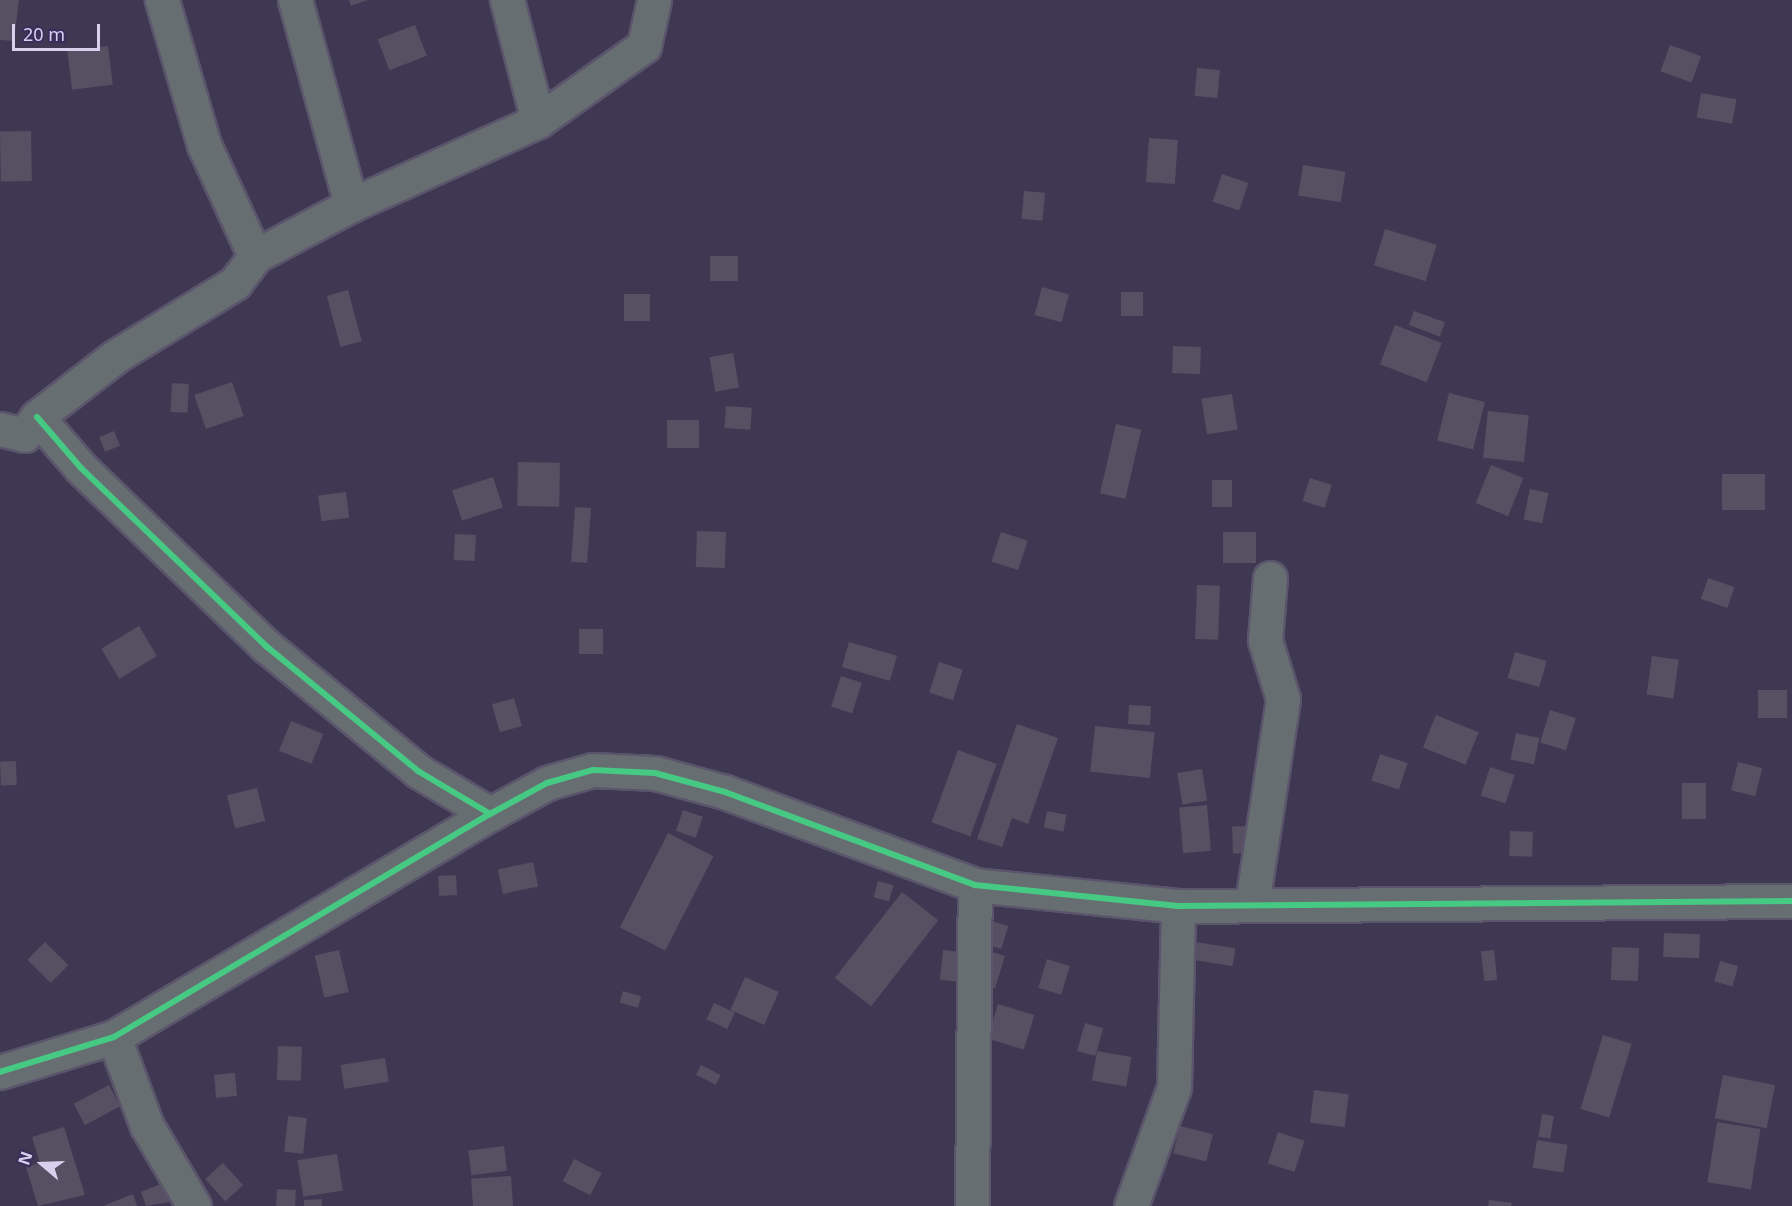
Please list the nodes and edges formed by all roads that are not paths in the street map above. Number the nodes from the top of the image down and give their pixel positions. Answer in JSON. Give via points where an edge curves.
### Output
{"nodes":[{"id":1,"x":162,"y":0,"type":"edge"},
{"id":2,"x":295,"y":0,"type":"edge"},
{"id":3,"x":507,"y":0,"type":"edge"},
{"id":4,"x":654,"y":0,"type":"edge"},
{"id":5,"x":538,"y":121,"type":"junction"},
{"id":6,"x":351,"y":205,"type":"junction"},
{"id":7,"x":255,"y":256,"type":"junction"},
{"id":8,"x":37,"y":417,"type":"junction"},
{"id":9,"x":0,"y":429,"type":"edge"},
{"id":10,"x":1270,"y":578,"type":"dead end"},
{"id":11,"x":490,"y":814,"type":"junction"},
{"id":12,"x":975,"y":885,"type":"junction"},
{"id":13,"x":1792,"y":901,"type":"edge"},
{"id":14,"x":1252,"y":904,"type":"junction"},
{"id":15,"x":1178,"y":906,"type":"junction"},
{"id":16,"x":114,"y":1037,"type":"junction"},
{"id":17,"x":0,"y":1072,"type":"edge"},
{"id":18,"x":194,"y":1206,"type":"edge"},
{"id":19,"x":972,"y":1206,"type":"edge"},
{"id":20,"x":1131,"y":1206,"type":"edge"}],
"edges":[{"from":1,"to":7,"type":"street","via":[[204,145]]},
{"from":2,"to":6,"type":"street"},
{"from":3,"to":5,"type":"street"},
{"from":4,"to":5,"type":"street","via":[[644,46]]},
{"from":5,"to":6,"type":"street"},
{"from":6,"to":7,"type":"street"},
{"from":7,"to":8,"type":"street","via":[[235,284],[116,356]]},
{"from":8,"to":9,"type":"street","via":[[24,435]]},
{"from":8,"to":11,"type":"street","via":[[81,468],[266,646],[418,771]]},
{"from":10,"to":14,"type":"street","via":[[1265,640],[1283,699]]},
{"from":11,"to":12,"type":"street","via":[[547,783],[593,770],[655,773],[725,792]]},
{"from":11,"to":16,"type":"street"},
{"from":12,"to":15,"type":"street"},
{"from":12,"to":19,"type":"street"},
{"from":13,"to":14,"type":"street","via":[[1455,908]]},
{"from":14,"to":15,"type":"street"},
{"from":15,"to":20,"type":"street","via":[[1174,1088]]},
{"from":16,"to":17,"type":"street"},
{"from":16,"to":18,"type":"street","via":[[147,1126]]}]}
